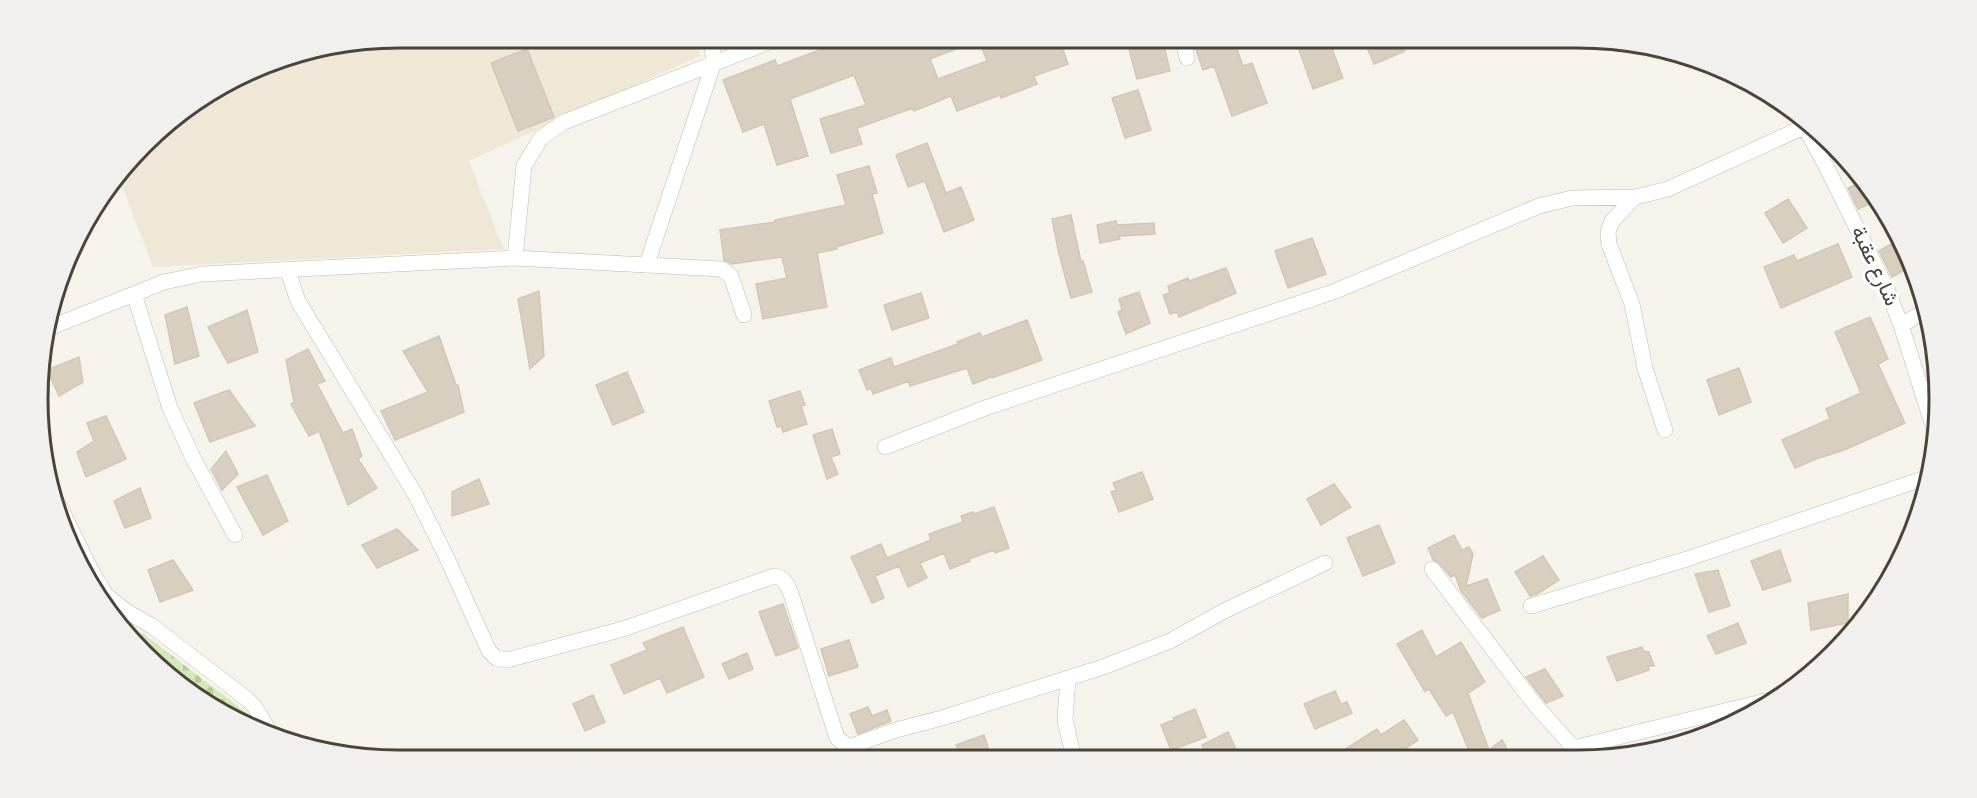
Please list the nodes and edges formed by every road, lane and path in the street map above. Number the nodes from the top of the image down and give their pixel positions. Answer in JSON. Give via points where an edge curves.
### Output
{"nodes":[{"id":1,"x":712,"y":48,"type":"edge"},
{"id":2,"x":752,"y":48,"type":"edge"},
{"id":3,"x":1184,"y":48,"type":"edge"},
{"id":4,"x":1187,"y":58,"type":"dead end"},
{"id":5,"x":714,"y":62,"type":"junction"},
{"id":6,"x":1797,"y":125,"type":"edge"},
{"id":7,"x":1809,"y":135,"type":"edge"},
{"id":8,"x":1635,"y":197,"type":"junction"},
{"id":9,"x":515,"y":258,"type":"junction"},
{"id":10,"x":647,"y":264,"type":"junction"},
{"id":11,"x":288,"y":271,"type":"junction"},
{"id":12,"x":134,"y":294,"type":"junction"},
{"id":13,"x":744,"y":315,"type":"dead end"},
{"id":14,"x":1919,"y":316,"type":"edge"},
{"id":15,"x":56,"y":325,"type":"edge"},
{"id":16,"x":1901,"y":325,"type":"junction"},
{"id":17,"x":1928,"y":412,"type":"edge"},
{"id":18,"x":1665,"y":430,"type":"dead end"},
{"id":19,"x":885,"y":447,"type":"dead end"},
{"id":20,"x":1919,"y":480,"type":"edge"},
{"id":21,"x":235,"y":536,"type":"dead end"},
{"id":22,"x":1325,"y":563,"type":"dead end"},
{"id":23,"x":1432,"y":569,"type":"dead end"},
{"id":24,"x":110,"y":598,"type":"edge"},
{"id":25,"x":1531,"y":606,"type":"dead end"},
{"id":26,"x":1068,"y":678,"type":"junction"},
{"id":27,"x":1748,"y":706,"type":"edge"},
{"id":28,"x":264,"y":722,"type":"edge"},
{"id":29,"x":1590,"y":749,"type":"edge"},
{"id":30,"x":1072,"y":750,"type":"edge"},
{"id":31,"x":1574,"y":750,"type":"edge"}],
"edges":[{"from":1,"to":5,"type":"street"},
{"from":2,"to":5,"type":"street"},
{"from":3,"to":4,"type":"street"},
{"from":5,"to":9,"type":"street","via":[[564,122],[541,138],[524,166]]},
{"from":5,"to":10,"type":"street"},
{"from":6,"to":8,"type":"street","via":[[1668,189]]},
{"from":7,"to":16,"type":"street","name":"شارع عقبة"},
{"from":8,"to":18,"type":"street","via":[[1612,221],[1609,244],[1632,304],[1645,368]]},
{"from":8,"to":19,"type":"street","via":[[1572,198],[1539,206],[1333,292],[988,407]]},
{"from":9,"to":10,"type":"street"},
{"from":9,"to":11,"type":"street"},
{"from":10,"to":13,"type":"street","via":[[721,269],[731,276]]},
{"from":11,"to":12,"type":"street","via":[[202,274],[164,282]]},
{"from":11,"to":26,"type":"street","via":[[298,301],[415,494],[489,651],[496,658],[507,660],[623,629],[774,576],[788,584],[837,738],[849,747]]},
{"from":12,"to":15,"type":"street"},
{"from":12,"to":21,"type":"street","via":[[170,408]]},
{"from":14,"to":16,"type":"street"},
{"from":16,"to":17,"type":"street","name":"شارع عقبة"},
{"from":20,"to":25,"type":"street","via":[[1687,559]]},
{"from":22,"to":26,"type":"street","via":[[1170,641]]},
{"from":23,"to":31,"type":"street"},
{"from":24,"to":28,"type":"street","via":[[247,699]]},
{"from":26,"to":30,"type":"street","via":[[1065,720]]},
{"from":27,"to":29,"type":"street"}]}
